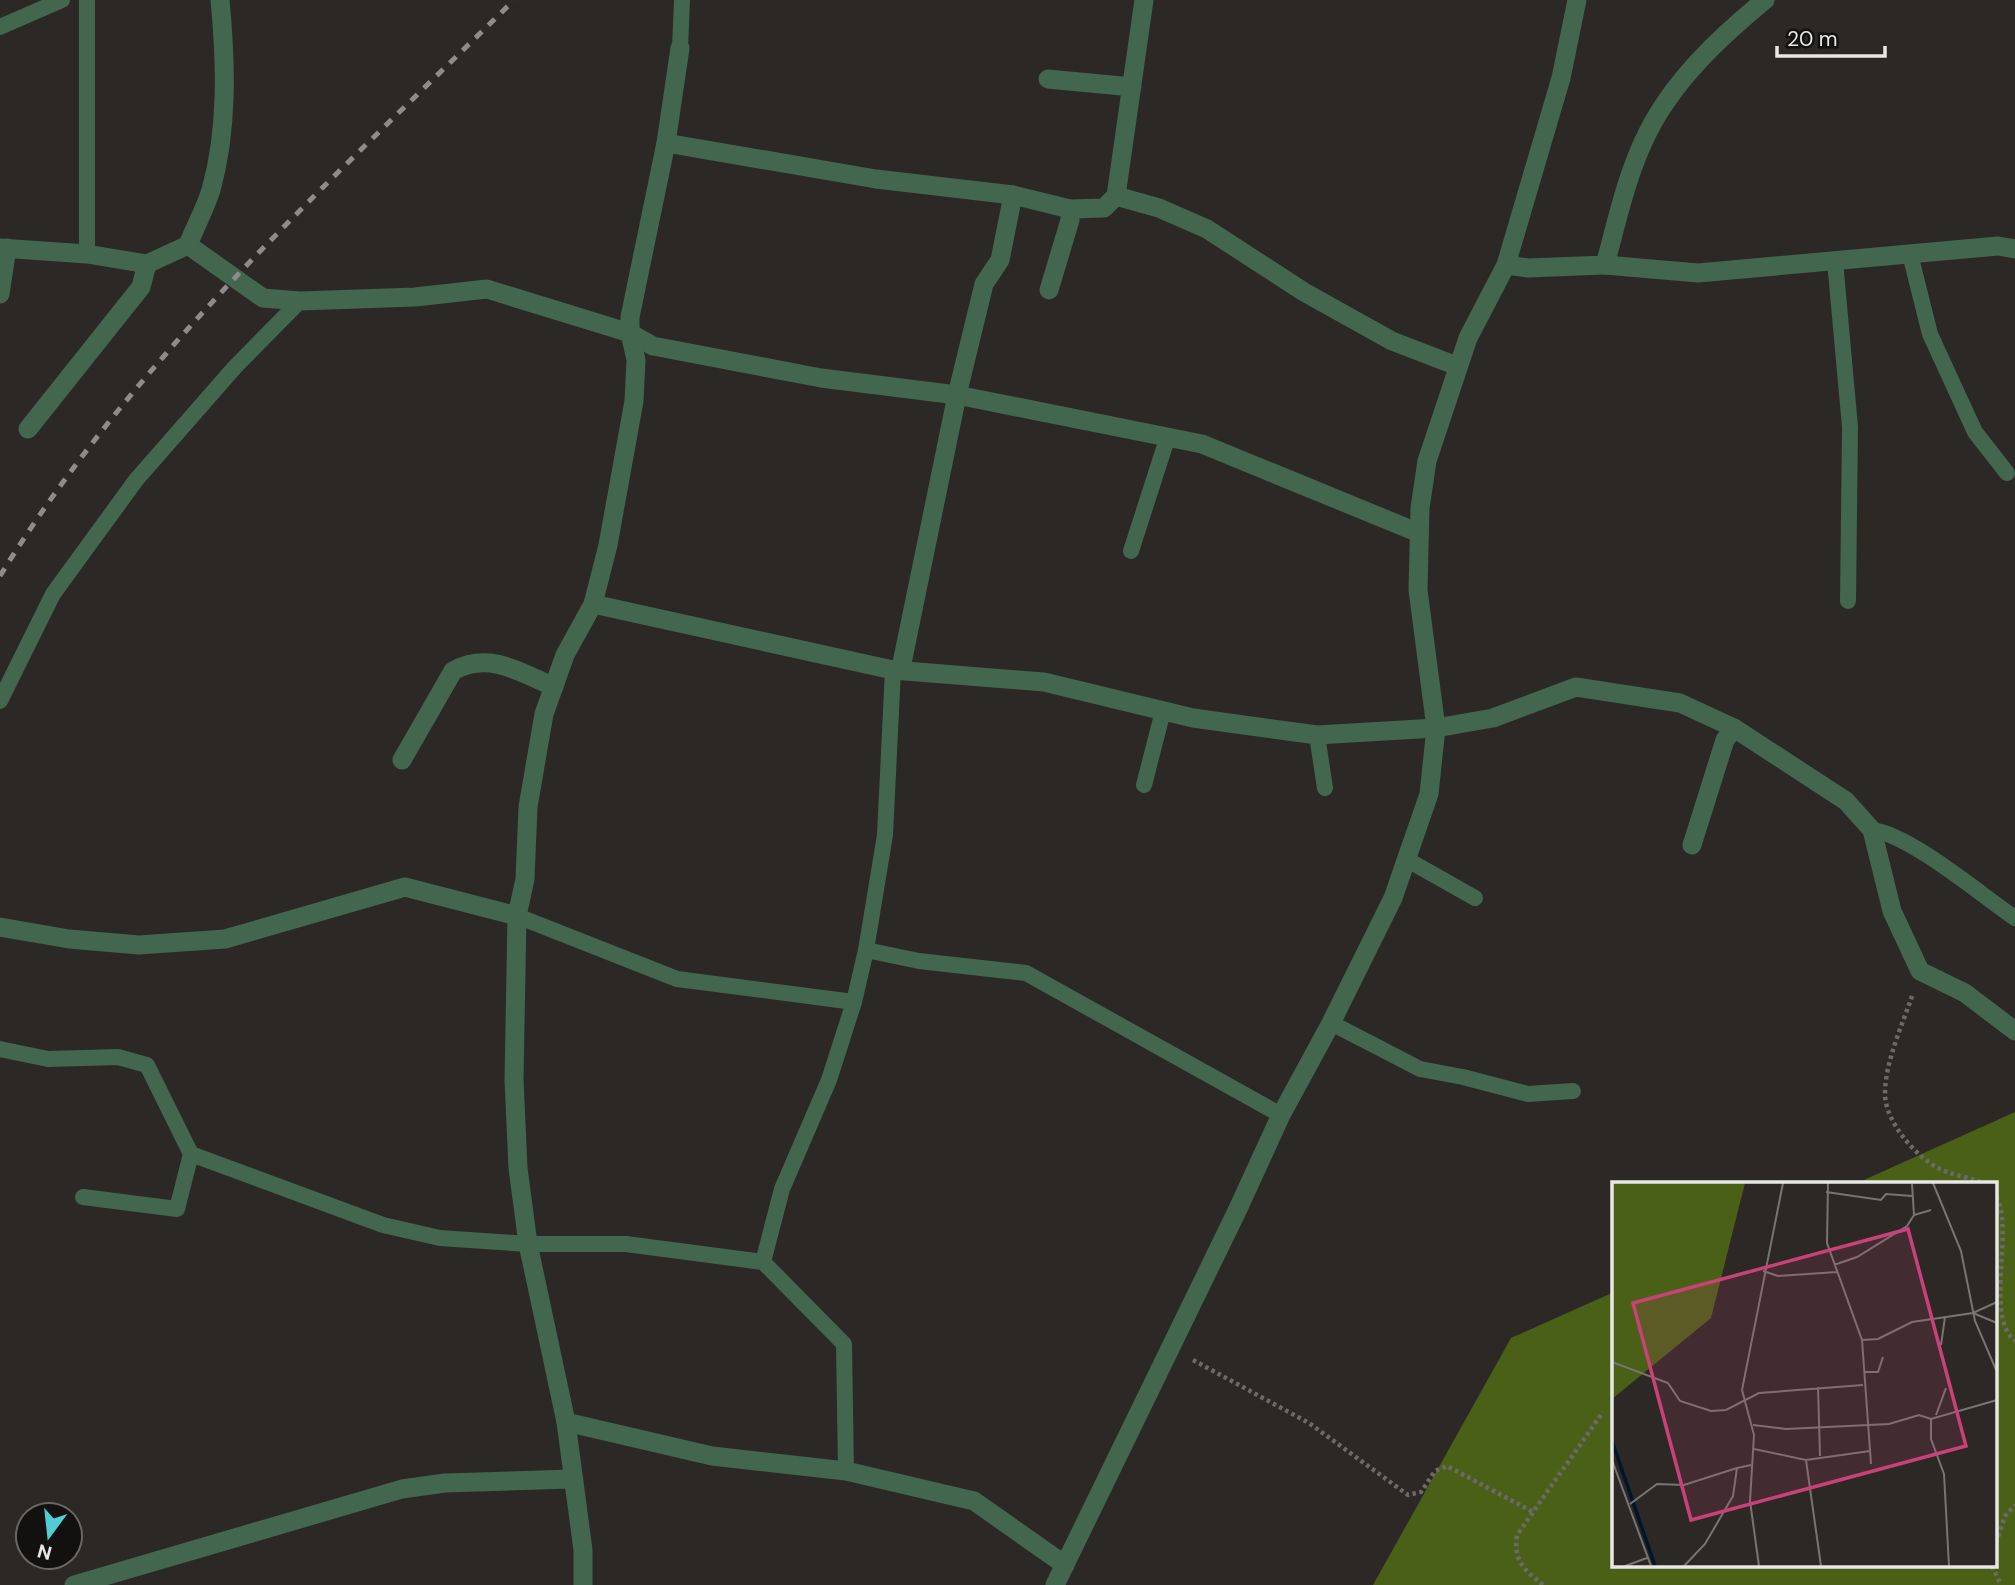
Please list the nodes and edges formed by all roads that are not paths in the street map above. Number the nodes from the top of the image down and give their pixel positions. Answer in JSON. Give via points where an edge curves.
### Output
{"nodes":[{"id":1,"x":62,"y":0,"type":"edge"},
{"id":2,"x":87,"y":0,"type":"edge"},
{"id":3,"x":220,"y":0,"type":"edge"},
{"id":4,"x":682,"y":0,"type":"edge"},
{"id":5,"x":1143,"y":0,"type":"edge"},
{"id":6,"x":1577,"y":0,"type":"edge"},
{"id":7,"x":1765,"y":0,"type":"edge"},
{"id":8,"x":0,"y":27,"type":"edge"},
{"id":9,"x":680,"y":48,"type":"joint"},
{"id":10,"x":1048,"y":79,"type":"dead end"},
{"id":11,"x":1132,"y":87,"type":"junction"},
{"id":12,"x":666,"y":143,"type":"junction"},
{"id":13,"x":1013,"y":195,"type":"junction"},
{"id":14,"x":1116,"y":196,"type":"junction"},
{"id":15,"x":1070,"y":209,"type":"junction"},
{"id":16,"x":188,"y":245,"type":"junction"},
{"id":17,"x":3,"y":248,"type":"edge"},
{"id":18,"x":2015,"y":249,"type":"edge"},
{"id":19,"x":87,"y":254,"type":"junction"},
{"id":20,"x":1910,"y":254,"type":"junction"},
{"id":21,"x":1835,"y":261,"type":"junction"},
{"id":22,"x":147,"y":264,"type":"junction"},
{"id":23,"x":1506,"y":265,"type":"junction"},
{"id":24,"x":1605,"y":265,"type":"junction"},
{"id":25,"x":1049,"y":290,"type":"dead end"},
{"id":26,"x":0,"y":294,"type":"edge"},
{"id":27,"x":300,"y":302,"type":"junction"},
{"id":28,"x":630,"y":333,"type":"junction"},
{"id":29,"x":1457,"y":366,"type":"junction"},
{"id":30,"x":957,"y":394,"type":"junction"},
{"id":31,"x":28,"y":429,"type":"dead end"},
{"id":32,"x":1168,"y":436,"type":"junction"},
{"id":33,"x":2007,"y":472,"type":"dead end"},
{"id":34,"x":1419,"y":533,"type":"junction"},
{"id":35,"x":1131,"y":551,"type":"dead end"},
{"id":36,"x":1848,"y":601,"type":"dead end"},
{"id":37,"x":593,"y":604,"type":"junction"},
{"id":38,"x":897,"y":669,"type":"junction"},
{"id":39,"x":554,"y":687,"type":"junction"},
{"id":40,"x":0,"y":701,"type":"edge"},
{"id":41,"x":1163,"y":711,"type":"junction"},
{"id":42,"x":1436,"y":728,"type":"junction"},
{"id":43,"x":1734,"y":728,"type":"junction"},
{"id":44,"x":1317,"y":735,"type":"junction"},
{"id":45,"x":402,"y":760,"type":"dead end"},
{"id":46,"x":1144,"y":785,"type":"dead end"},
{"id":47,"x":1325,"y":788,"type":"dead end"},
{"id":48,"x":1872,"y":830,"type":"junction"},
{"id":49,"x":1692,"y":845,"type":"dead end"},
{"id":50,"x":1406,"y":859,"type":"junction"},
{"id":51,"x":1475,"y":898,"type":"dead end"},
{"id":52,"x":517,"y":916,"type":"junction"},
{"id":53,"x":2015,"y":918,"type":"edge"},
{"id":54,"x":0,"y":927,"type":"edge"},
{"id":55,"x":866,"y":950,"type":"junction"},
{"id":56,"x":854,"y":1002,"type":"junction"},
{"id":57,"x":1331,"y":1023,"type":"junction"},
{"id":58,"x":2015,"y":1031,"type":"edge"},
{"id":59,"x":0,"y":1049,"type":"edge"},
{"id":60,"x":1573,"y":1091,"type":"dead end"},
{"id":61,"x":1280,"y":1115,"type":"junction"},
{"id":62,"x":191,"y":1153,"type":"junction"},
{"id":63,"x":83,"y":1197,"type":"dead end"},
{"id":64,"x":528,"y":1244,"type":"junction"},
{"id":65,"x":764,"y":1262,"type":"junction"},
{"id":66,"x":566,"y":1422,"type":"junction"},
{"id":67,"x":846,"y":1471,"type":"junction"},
{"id":68,"x":572,"y":1479,"type":"junction"},
{"id":69,"x":1065,"y":1564,"type":"junction"},
{"id":70,"x":74,"y":1585,"type":"edge"},
{"id":71,"x":583,"y":1585,"type":"edge"},
{"id":72,"x":1055,"y":1585,"type":"edge"}],
"edges":[{"from":1,"to":8,"type":"lane"},
{"from":2,"to":19,"type":"lane"},
{"from":3,"to":16,"type":"street","via":[[222,141],[210,192]]},
{"from":4,"to":9,"type":"lane"},
{"from":5,"to":11,"type":"street"},
{"from":6,"to":23,"type":"street","via":[[1561,78]]},
{"from":7,"to":24,"type":"street","via":[[1681,80],[1648,132],[1622,200]]},
{"from":9,"to":12,"type":"street"},
{"from":10,"to":11,"type":"street"},
{"from":11,"to":14,"type":"street"},
{"from":12,"to":13,"type":"street","via":[[876,179]]},
{"from":12,"to":28,"type":"street"},
{"from":13,"to":15,"type":"street"},
{"from":13,"to":30,"type":"street","via":[[1000,260],[984,284]]},
{"from":14,"to":15,"type":"street","via":[[1104,208]]},
{"from":14,"to":29,"type":"street","via":[[1207,229],[1381,335]]},
{"from":15,"to":25,"type":"street"},
{"from":16,"to":22,"type":"street"},
{"from":16,"to":27,"type":"street","via":[[263,299]]},
{"from":17,"to":19,"type":"street"},
{"from":17,"to":26,"type":"street"},
{"from":18,"to":20,"type":"street","via":[[1998,246]]},
{"from":19,"to":22,"type":"street"},
{"from":20,"to":21,"type":"street"},
{"from":20,"to":33,"type":"lane","via":[[1930,334],[1975,432]]},
{"from":21,"to":24,"type":"street","via":[[1698,273]]},
{"from":21,"to":36,"type":"lane","via":[[1850,427]]},
{"from":22,"to":31,"type":"street","via":[[141,287]]},
{"from":23,"to":24,"type":"street"},
{"from":23,"to":29,"type":"street"},
{"from":27,"to":28,"type":"street","via":[[487,289]]},
{"from":27,"to":40,"type":"lane","via":[[235,367],[136,480],[53,594]]},
{"from":28,"to":30,"type":"street","via":[[653,346],[759,367]]},
{"from":28,"to":37,"type":"street","via":[[636,360],[634,401]]},
{"from":29,"to":34,"type":"street","via":[[1427,461]]},
{"from":30,"to":32,"type":"street"},
{"from":30,"to":38,"type":"street"},
{"from":32,"to":34,"type":"street","via":[[1202,444]]},
{"from":32,"to":35,"type":"lane"},
{"from":34,"to":42,"type":"street","via":[[1418,590]]},
{"from":37,"to":38,"type":"street"},
{"from":37,"to":39,"type":"street","via":[[565,655]]},
{"from":38,"to":41,"type":"street","via":[[1044,682]]},
{"from":38,"to":55,"type":"lane","via":[[885,835]]},
{"from":39,"to":45,"type":"street","via":[[509,667],[485,661],[465,664],[453,671]]},
{"from":39,"to":52,"type":"street","via":[[544,714],[528,807],[525,879]]},
{"from":41,"to":44,"type":"street"},
{"from":41,"to":46,"type":"lane"},
{"from":42,"to":43,"type":"street","via":[[1493,718],[1576,687],[1680,703]]},
{"from":42,"to":44,"type":"street"},
{"from":42,"to":50,"type":"street","via":[[1429,794]]},
{"from":43,"to":48,"type":"street","via":[[1846,801]]},
{"from":43,"to":49,"type":"street","via":[[1725,740]]},
{"from":44,"to":47,"type":"lane"},
{"from":48,"to":53,"type":"lane","via":[[1885,831],[1908,845]]},
{"from":48,"to":58,"type":"street","via":[[1892,911],[1920,971],[1965,993]]},
{"from":50,"to":51,"type":"lane"},
{"from":50,"to":57,"type":"street","via":[[1393,898]]},
{"from":52,"to":54,"type":"street","via":[[405,887],[225,939],[139,945]]},
{"from":52,"to":56,"type":"lane","via":[[677,979]]},
{"from":52,"to":64,"type":"street","via":[[514,1080]]},
{"from":55,"to":56,"type":"lane"},
{"from":55,"to":61,"type":"lane","via":[[1026,973]]},
{"from":56,"to":65,"type":"lane","via":[[829,1080],[782,1189]]},
{"from":57,"to":60,"type":"lane","via":[[1420,1069],[1528,1094]]},
{"from":57,"to":61,"type":"street"},
{"from":59,"to":62,"type":"lane","via":[[48,1059],[118,1057],[147,1065]]},
{"from":61,"to":69,"type":"street"},
{"from":62,"to":63,"type":"lane","via":[[177,1209]]},
{"from":62,"to":64,"type":"lane","via":[[383,1225],[440,1238]]},
{"from":64,"to":65,"type":"lane","via":[[626,1244]]},
{"from":64,"to":66,"type":"street"},
{"from":65,"to":67,"type":"lane","via":[[844,1344]]},
{"from":66,"to":67,"type":"street","via":[[712,1456]]},
{"from":66,"to":68,"type":"street"},
{"from":67,"to":69,"type":"street","via":[[974,1501]]},
{"from":68,"to":70,"type":"street","via":[[402,1489]]},
{"from":68,"to":71,"type":"street","via":[[583,1550]]},
{"from":69,"to":72,"type":"street"}]}
